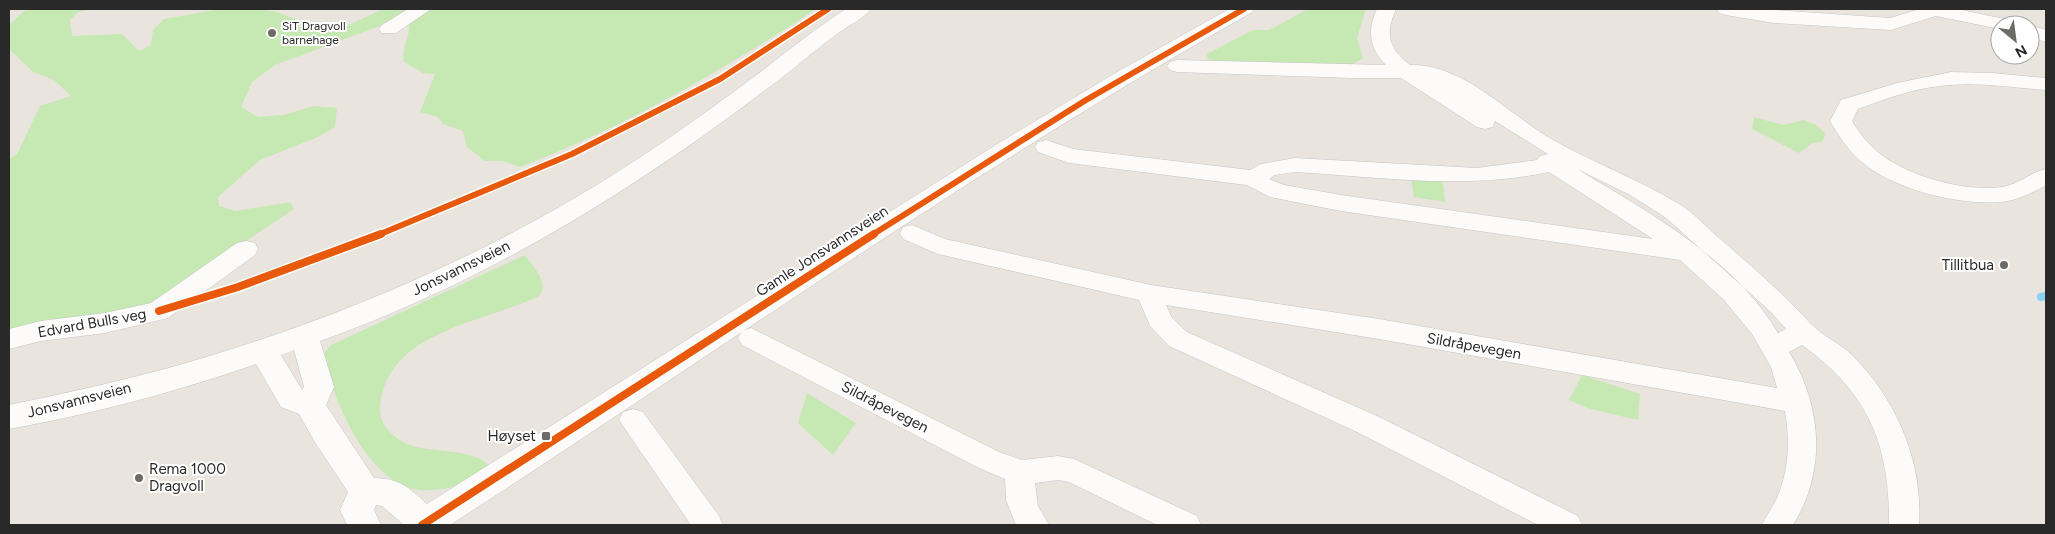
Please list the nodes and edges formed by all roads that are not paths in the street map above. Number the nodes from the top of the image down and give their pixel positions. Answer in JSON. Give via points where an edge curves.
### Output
{"nodes":[{"id":1,"x":421,"y":9,"type":"edge"},
{"id":2,"x":860,"y":9,"type":"edge"},
{"id":3,"x":1244,"y":9,"type":"edge"},
{"id":4,"x":1386,"y":9,"type":"edge"},
{"id":5,"x":1726,"y":9,"type":"edge"},
{"id":6,"x":1933,"y":9,"type":"edge"},
{"id":7,"x":1990,"y":21,"type":"edge"},
{"id":8,"x":389,"y":29,"type":"dead end"},
{"id":9,"x":1176,"y":66,"type":"dead end"},
{"id":10,"x":1415,"y":72,"type":"junction"},
{"id":11,"x":2046,"y":84,"type":"edge"},
{"id":12,"x":1046,"y":147,"type":"dead end"},
{"id":13,"x":1552,"y":164,"type":"junction"},
{"id":14,"x":2046,"y":176,"type":"edge"},
{"id":15,"x":1254,"y":178,"type":"junction"},
{"id":16,"x":912,"y":233,"type":"dead end"},
{"id":17,"x":246,"y":249,"type":"dead end"},
{"id":18,"x":1689,"y":252,"type":"junction"},
{"id":19,"x":1151,"y":294,"type":"junction"},
{"id":20,"x":1803,"y":332,"type":"junction"},
{"id":21,"x":304,"y":335,"type":"junction"},
{"id":22,"x":752,"y":338,"type":"dead end"},
{"id":23,"x":9,"y":339,"type":"edge"},
{"id":24,"x":1774,"y":346,"type":"junction"},
{"id":25,"x":263,"y":351,"type":"junction"},
{"id":26,"x":1797,"y":402,"type":"junction"},
{"id":27,"x":310,"y":405,"type":"junction"},
{"id":28,"x":9,"y":417,"type":"edge"},
{"id":29,"x":633,"y":420,"type":"dead end"},
{"id":30,"x":1020,"y":472,"type":"junction"},
{"id":31,"x":365,"y":492,"type":"junction"},
{"id":32,"x":423,"y":524,"type":"edge"},
{"id":33,"x":364,"y":525,"type":"edge"},
{"id":34,"x":708,"y":525,"type":"edge"},
{"id":35,"x":1034,"y":525,"type":"edge"},
{"id":36,"x":1186,"y":525,"type":"edge"},
{"id":37,"x":1567,"y":525,"type":"edge"},
{"id":38,"x":1777,"y":525,"type":"edge"},
{"id":39,"x":1904,"y":525,"type":"edge"}],
"edges":[{"from":1,"to":8,"type":"street"},
{"from":2,"to":21,"type":"street","name":"Jonsvannsveien","via":[[675,146],[606,191],[470,266]]},
{"from":3,"to":32,"type":"street","name":"Gamle Jonsvannsveien","via":[[1126,76],[1000,154]]},
{"from":4,"to":10,"type":"street","via":[[1381,18],[1379,37],[1390,58]]},
{"from":5,"to":6,"type":"street","via":[[1774,16],[1891,24]]},
{"from":6,"to":7,"type":"street"},
{"from":9,"to":10,"type":"street"},
{"from":10,"to":13,"type":"street"},
{"from":10,"to":20,"type":"street","via":[[1460,85],[1541,142],[1673,211],[1780,305]]},
{"from":11,"to":14,"type":"street","via":[[1938,80],[1849,105],[1841,121],[1857,147],[1885,168],[1940,188],[1977,194],[2008,193]]},
{"from":12,"to":15,"type":"street","via":[[1069,156]]},
{"from":13,"to":15,"type":"street","via":[[1484,175],[1295,165],[1269,169]]},
{"from":13,"to":18,"type":"street"},
{"from":15,"to":18,"type":"street","via":[[1278,192]]},
{"from":16,"to":19,"type":"street","name":"Sildråpevegen","via":[[938,246]]},
{"from":17,"to":23,"type":"street","name":"Edvard Bulls veg","via":[[160,311]]},
{"from":18,"to":24,"type":"street","via":[[1734,294]]},
{"from":19,"to":26,"type":"street","name":"Sildråpevegen","via":[[1388,331]]},
{"from":19,"to":37,"type":"street","via":[[1152,309],[1168,331],[1178,338],[1358,420]]},
{"from":20,"to":24,"type":"street"},
{"from":20,"to":39,"type":"street","via":[[1844,363],[1872,398],[1885,421],[1903,480]]},
{"from":21,"to":25,"type":"street","name":"Jonsvannsveien"},
{"from":21,"to":27,"type":"street","via":[[319,386]]},
{"from":22,"to":30,"type":"street","name":"Sildråpevegen","via":[[989,460]]},
{"from":24,"to":26,"type":"street","via":[[1788,372]]},
{"from":25,"to":27,"type":"street","via":[[292,398]]},
{"from":25,"to":28,"type":"street","name":"Jonsvannsveien","via":[[83,401]]},
{"from":26,"to":38,"type":"street","via":[[1803,431],[1803,459],[1796,490]]},
{"from":27,"to":31,"type":"street"},
{"from":29,"to":34,"type":"street"},
{"from":30,"to":35,"type":"street","via":[[1020,498]]},
{"from":30,"to":36,"type":"street","name":"Sildråpevegen","via":[[1058,468],[1074,471]]},
{"from":31,"to":32,"type":"street","name":"Gamle Jonsvannsveien","via":[[390,492]]},
{"from":31,"to":33,"type":"street","via":[[357,510]]}]}
